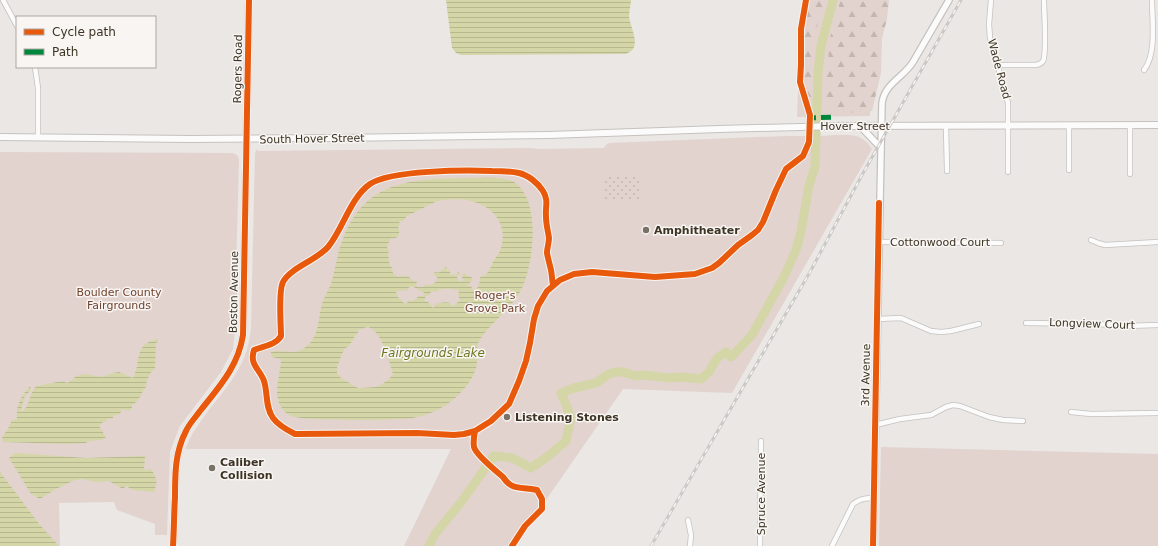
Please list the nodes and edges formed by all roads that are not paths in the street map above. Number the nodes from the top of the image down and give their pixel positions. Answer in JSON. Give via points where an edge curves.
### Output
{"nodes":[{"id":1,"x":3,"y":0,"type":"edge"},
{"id":2,"x":250,"y":0,"type":"edge"},
{"id":3,"x":949,"y":0,"type":"edge"},
{"id":4,"x":991,"y":0,"type":"edge"},
{"id":5,"x":1044,"y":0,"type":"edge"},
{"id":6,"x":1152,"y":0,"type":"edge"},
{"id":7,"x":16,"y":24,"type":"edge"},
{"id":8,"x":997,"y":65,"type":"junction"},
{"id":9,"x":35,"y":68,"type":"edge"},
{"id":10,"x":1144,"y":70,"type":"dead end"},
{"id":11,"x":1069,"y":125,"type":"junction"},
{"id":12,"x":1130,"y":125,"type":"junction"},
{"id":13,"x":1158,"y":125,"type":"edge"},
{"id":14,"x":860,"y":126,"type":"junction"},
{"id":15,"x":881,"y":126,"type":"junction"},
{"id":16,"x":946,"y":126,"type":"junction"},
{"id":17,"x":1008,"y":126,"type":"junction"},
{"id":18,"x":528,"y":136,"type":"joint"},
{"id":19,"x":0,"y":137,"type":"edge"},
{"id":20,"x":38,"y":137,"type":"junction"},
{"id":21,"x":247,"y":139,"type":"junction"},
{"id":22,"x":881,"y":148,"type":"junction"},
{"id":23,"x":1069,"y":170,"type":"dead end"},
{"id":24,"x":947,"y":171,"type":"dead end"},
{"id":25,"x":1008,"y":172,"type":"dead end"},
{"id":26,"x":1130,"y":174,"type":"dead end"},
{"id":27,"x":1091,"y":240,"type":"dead end"},
{"id":28,"x":878,"y":242,"type":"junction"},
{"id":29,"x":1158,"y":242,"type":"edge"},
{"id":30,"x":1001,"y":243,"type":"dead end"},
{"id":31,"x":877,"y":319,"type":"junction"},
{"id":32,"x":1026,"y":323,"type":"dead end"},
{"id":33,"x":979,"y":324,"type":"dead end"},
{"id":34,"x":1158,"y":325,"type":"edge"},
{"id":35,"x":1071,"y":412,"type":"dead end"},
{"id":36,"x":1158,"y":413,"type":"edge"},
{"id":37,"x":1023,"y":421,"type":"dead end"},
{"id":38,"x":876,"y":425,"type":"junction"},
{"id":39,"x":761,"y":441,"type":"dead end"},
{"id":40,"x":874,"y":499,"type":"junction"},
{"id":41,"x":688,"y":520,"type":"dead end"},
{"id":42,"x":173,"y":546,"type":"edge"},
{"id":43,"x":690,"y":546,"type":"edge"},
{"id":44,"x":760,"y":546,"type":"edge"},
{"id":45,"x":832,"y":546,"type":"edge"},
{"id":46,"x":873,"y":546,"type":"edge"}],
"edges":[{"from":1,"to":7,"type":"street"},
{"from":2,"to":21,"type":"street","name":"Rogers Road"},
{"from":3,"to":15,"type":"street","name":"3rd Avenue","via":[[911,66],[886,91],[882,103]]},
{"from":4,"to":8,"type":"street","name":"Wade Road","via":[[990,36]]},
{"from":5,"to":8,"type":"street","via":[[1045,52],[1042,62],[1034,65]]},
{"from":6,"to":10,"type":"street","via":[[1152,50]]},
{"from":8,"to":17,"type":"street","name":"Wade Road","via":[[1007,97]]},
{"from":9,"to":20,"type":"street","via":[[38,88]]},
{"from":11,"to":12,"type":"main road","name":"Hover Street"},
{"from":11,"to":17,"type":"main road","name":"Hover Street"},
{"from":11,"to":23,"type":"street"},
{"from":12,"to":13,"type":"main road","name":"Hover Street"},
{"from":12,"to":26,"type":"street"},
{"from":14,"to":15,"type":"main road","name":"Hover Street"},
{"from":14,"to":18,"type":"main road","name":"Hover Street"},
{"from":14,"to":22,"type":"street"},
{"from":15,"to":16,"type":"main road","name":"Hover Street"},
{"from":15,"to":22,"type":"street","name":"3rd Avenue"},
{"from":16,"to":17,"type":"main road","name":"Hover Street"},
{"from":16,"to":24,"type":"street"},
{"from":17,"to":25,"type":"street","name":"Wade Road"},
{"from":18,"to":21,"type":"main road","name":"South Hover Street"},
{"from":19,"to":20,"type":"main road","name":"South Hover Street"},
{"from":20,"to":21,"type":"main road","name":"South Hover Street"},
{"from":21,"to":42,"type":"street","name":"Boston Avenue","via":[[242,346],[229,373],[186,431],[180,444],[175,470]]},
{"from":22,"to":28,"type":"street","name":"3rd Avenue"},
{"from":27,"to":29,"type":"street","via":[[1105,245]]},
{"from":28,"to":30,"type":"street","name":"Cottonwood Court"},
{"from":28,"to":31,"type":"street","name":"3rd Avenue"},
{"from":31,"to":33,"type":"street","via":[[901,318],[931,331],[941,332],[951,332]]},
{"from":31,"to":38,"type":"street","name":"3rd Avenue"},
{"from":32,"to":34,"type":"street","name":"Longview Court"},
{"from":35,"to":36,"type":"street"},
{"from":37,"to":38,"type":"street","via":[[989,417],[953,405],[931,415]]},
{"from":38,"to":40,"type":"street","name":"3rd Avenue"},
{"from":39,"to":44,"type":"street","name":"Spruce Avenue"},
{"from":40,"to":45,"type":"street","via":[[865,498],[854,504]]},
{"from":40,"to":46,"type":"street","name":"3rd Avenue"},
{"from":41,"to":43,"type":"street"}]}
